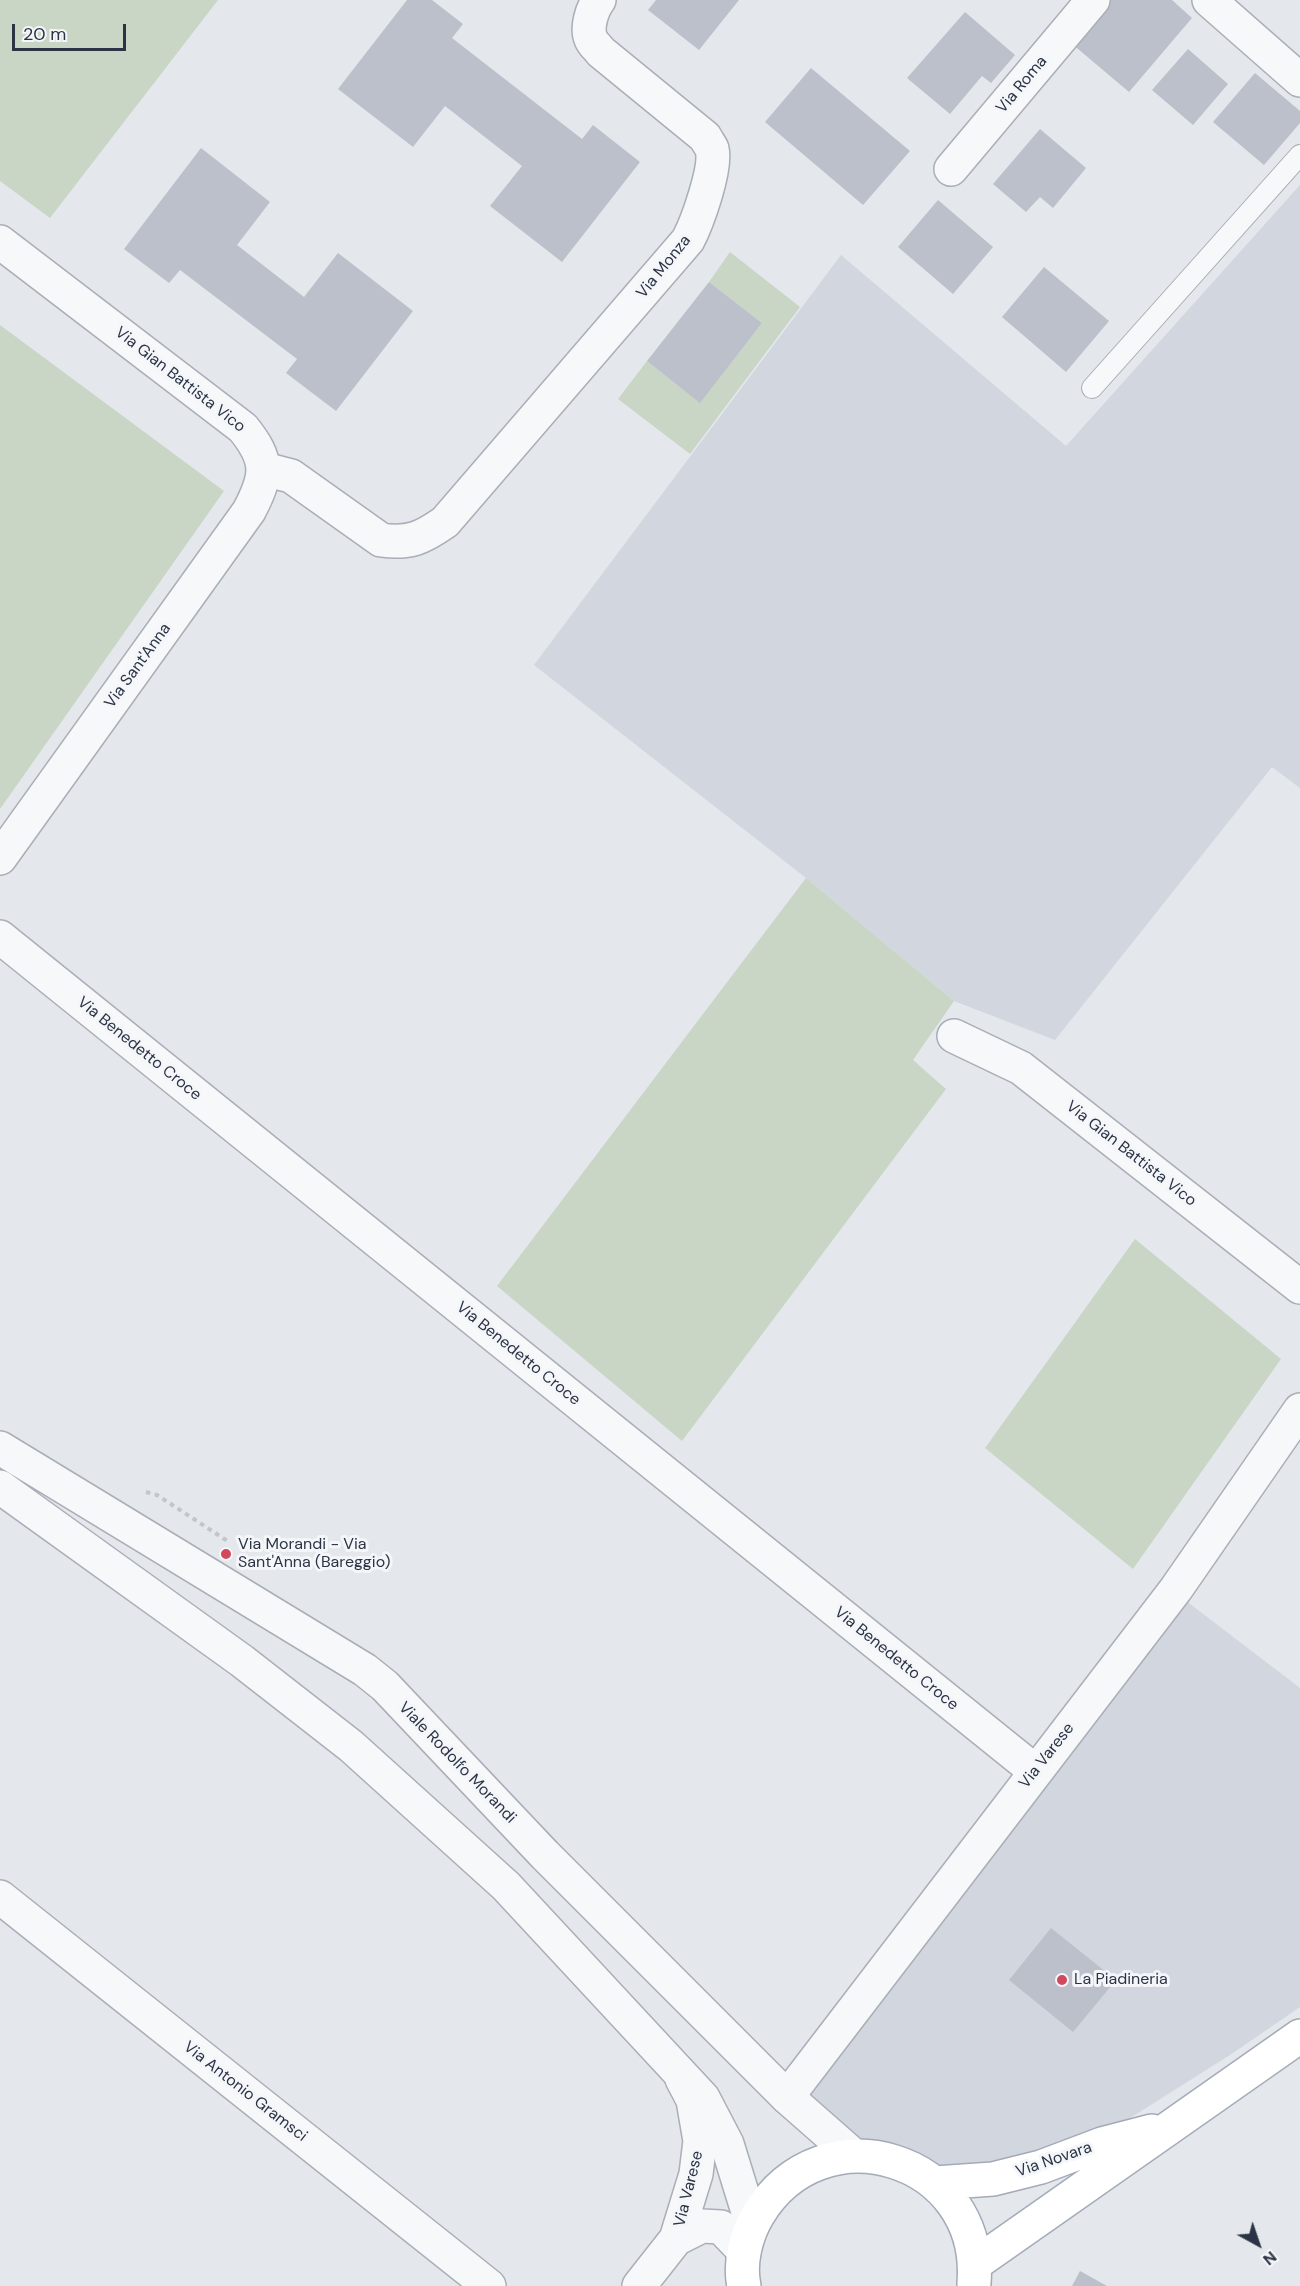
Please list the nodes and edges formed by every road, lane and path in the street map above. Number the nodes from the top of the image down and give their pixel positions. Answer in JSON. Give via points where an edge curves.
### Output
{"nodes":[{"id":1,"x":1093,"y":0,"type":"edge"},
{"id":2,"x":1209,"y":0,"type":"edge"},
{"id":3,"x":596,"y":3,"type":"edge"},
{"id":4,"x":1300,"y":80,"type":"edge"},
{"id":5,"x":1300,"y":155,"type":"edge"},
{"id":6,"x":951,"y":169,"type":"dead end"},
{"id":7,"x":0,"y":242,"type":"edge"},
{"id":8,"x":1092,"y":388,"type":"dead end"},
{"id":9,"x":264,"y":469,"type":"junction"},
{"id":10,"x":0,"y":858,"type":"edge"},
{"id":11,"x":0,"y":937,"type":"edge"},
{"id":12,"x":954,"y":1036,"type":"dead end"},
{"id":13,"x":1300,"y":1287,"type":"edge"},
{"id":14,"x":1300,"y":1410,"type":"edge"},
{"id":15,"x":0,"y":1448,"type":"edge"},
{"id":16,"x":0,"y":1487,"type":"edge"},
{"id":17,"x":136,"y":1490,"type":"dead end"},
{"id":18,"x":235,"y":1545,"type":"dead end"},
{"id":19,"x":1035,"y":1771,"type":"junction"},
{"id":20,"x":0,"y":1898,"type":"edge"},
{"id":21,"x":1300,"y":2036,"type":"edge"},
{"id":22,"x":678,"y":2072,"type":"junction"},
{"id":23,"x":787,"y":2097,"type":"junction"},
{"id":24,"x":1171,"y":2126,"type":"junction"},
{"id":25,"x":854,"y":2155,"type":"junction"},
{"id":26,"x":935,"y":2183,"type":"junction"},
{"id":27,"x":676,"y":2239,"type":"junction"},
{"id":28,"x":745,"y":2266,"type":"edge"},
{"id":29,"x":974,"y":2275,"type":"edge"},
{"id":30,"x":489,"y":2286,"type":"edge"},
{"id":31,"x":639,"y":2286,"type":"edge"}],
"edges":[{"from":1,"to":6,"type":"street","name":"Via Roma"},
{"from":2,"to":4,"type":"street"},
{"from":3,"to":9,"type":"street","name":"Via Monza","via":[[591,38],[601,52],[705,137],[712,149],[712,166],[688,240],[445,522],[423,538],[398,543],[381,540],[291,476]]},
{"from":5,"to":8,"type":"lane"},
{"from":7,"to":9,"type":"street","name":"Via Gian Battista Vico","via":[[243,428],[258,446]]},
{"from":9,"to":10,"type":"street","name":"Via Sant'Anna","via":[[260,491],[249,511]]},
{"from":11,"to":19,"type":"street","name":"Via Benedetto Croce"},
{"from":12,"to":13,"type":"street","name":"Via Gian Battista Vico","via":[[1021,1068]]},
{"from":14,"to":19,"type":"street","name":"Via Varese","via":[[1176,1589]]},
{"from":15,"to":23,"type":"street","name":"Viale Rodolfo Morandi","via":[[365,1670]]},
{"from":16,"to":22,"type":"street","via":[[242,1660],[351,1746],[506,1886]]},
{"from":17,"to":18,"type":"path","via":[[157,1495]]},
{"from":19,"to":23,"type":"street","name":"Via Varese"},
{"from":20,"to":30,"type":"street","name":"Via Antonio Gramsci"},
{"from":21,"to":24,"type":"main road","name":"Via Novara"},
{"from":22,"to":27,"type":"street","name":"Via Varese","via":[[693,2100],[700,2141],[696,2174]]},
{"from":22,"to":28,"type":"street","via":[[703,2098],[727,2144]]},
{"from":23,"to":25,"type":"street","name":"Viale Rodolfo Morandi"},
{"from":24,"to":26,"type":"main road","name":"Via Novara","via":[[993,2179]]},
{"from":24,"to":29,"type":"main road","name":"Via Novara"},
{"from":25,"to":26,"type":"main road","via":[[892,2160]]},
{"from":25,"to":28,"type":"main road","via":[[822,2161],[793,2176],[769,2197]]},
{"from":26,"to":29,"type":"main road","via":[[956,2206],[969,2234]]},
{"from":27,"to":28,"type":"street","name":"Via Varese","via":[[702,2226],[721,2227]]},
{"from":27,"to":31,"type":"street","name":"Via Varese"}]}
